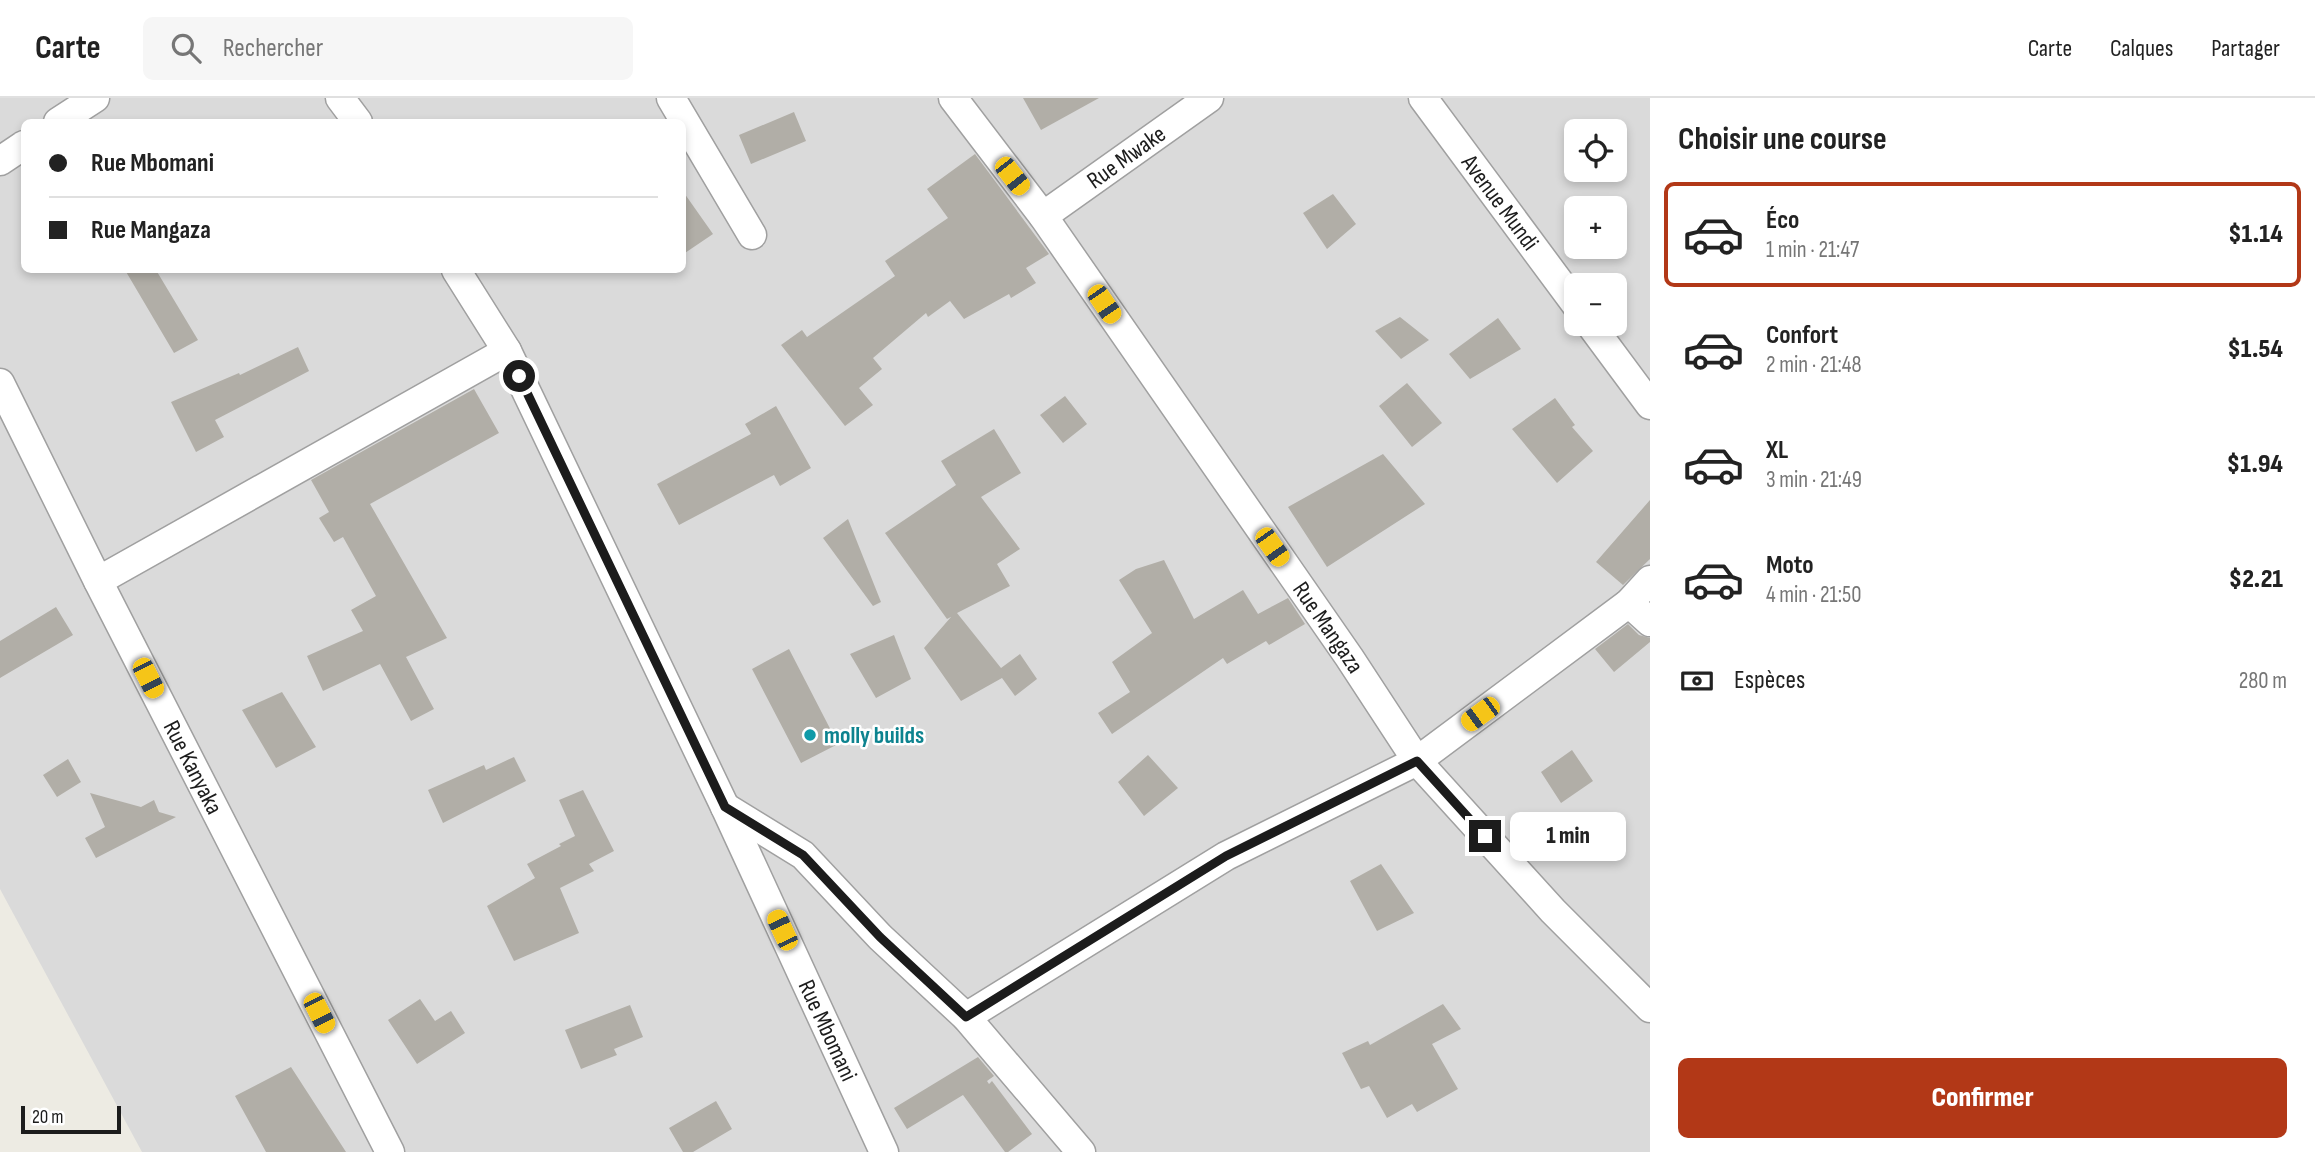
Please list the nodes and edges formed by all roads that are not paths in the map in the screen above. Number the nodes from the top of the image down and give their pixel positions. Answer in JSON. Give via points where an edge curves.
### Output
{"nodes":[{"id":1,"x":95,"y":98,"type":"edge"},
{"id":2,"x":340,"y":98,"type":"edge"},
{"id":3,"x":671,"y":98,"type":"edge"},
{"id":4,"x":953,"y":98,"type":"edge"},
{"id":5,"x":1209,"y":98,"type":"edge"},
{"id":6,"x":1423,"y":98,"type":"edge"},
{"id":7,"x":63,"y":119,"type":"edge"},
{"id":8,"x":356,"y":119,"type":"edge"},
{"id":9,"x":683,"y":119,"type":"edge"},
{"id":10,"x":686,"y":123,"type":"edge"},
{"id":11,"x":21,"y":147,"type":"edge"},
{"id":12,"x":0,"y":161,"type":"edge"},
{"id":13,"x":1043,"y":216,"type":"junction"},
{"id":14,"x":752,"y":235,"type":"dead end"},
{"id":15,"x":458,"y":273,"type":"edge"},
{"id":16,"x":1564,"y":288,"type":"edge"},
{"id":17,"x":1599,"y":336,"type":"edge"},
{"id":18,"x":507,"y":351,"type":"junction"},
{"id":19,"x":0,"y":383,"type":"edge"},
{"id":20,"x":1650,"y":405,"type":"edge"},
{"id":21,"x":1650,"y":580,"type":"edge"},
{"id":22,"x":98,"y":581,"type":"junction"},
{"id":23,"x":1629,"y":603,"type":"junction"},
{"id":24,"x":1650,"y":622,"type":"edge"},
{"id":25,"x":1417,"y":761,"type":"junction"},
{"id":26,"x":725,"y":807,"type":"junction"},
{"id":27,"x":1650,"y":1008,"type":"edge"},
{"id":28,"x":966,"y":1017,"type":"junction"},
{"id":29,"x":390,"y":1152,"type":"edge"},
{"id":30,"x":884,"y":1152,"type":"edge"},
{"id":31,"x":1081,"y":1152,"type":"edge"}],
"edges":[{"from":1,"to":7,"type":"street"},
{"from":2,"to":8,"type":"street"},
{"from":3,"to":9,"type":"street"},
{"from":4,"to":13,"type":"street","name":"Rue Mangaza"},
{"from":5,"to":13,"type":"street","name":"Rue Mwake"},
{"from":6,"to":16,"type":"street","name":"Avenue Mundi"},
{"from":10,"to":14,"type":"street"},
{"from":11,"to":12,"type":"street"},
{"from":13,"to":25,"type":"street","name":"Rue Mangaza"},
{"from":15,"to":18,"type":"street","name":"Rue Mbomani"},
{"from":17,"to":20,"type":"street"},
{"from":18,"to":22,"type":"street"},
{"from":18,"to":26,"type":"street","name":"Rue Mbomani"},
{"from":19,"to":22,"type":"street","name":"Rue Kanyaka"},
{"from":21,"to":23,"type":"street"},
{"from":22,"to":29,"type":"street","name":"Rue Kanyaka"},
{"from":23,"to":24,"type":"street"},
{"from":23,"to":25,"type":"street"},
{"from":25,"to":27,"type":"street","name":"Rue Mangaza","via":[[1553,911]]},
{"from":25,"to":28,"type":"street","via":[[1226,856]]},
{"from":26,"to":28,"type":"street","via":[[803,855],[880,937]]},
{"from":26,"to":30,"type":"street","name":"Rue Mbomani"},
{"from":28,"to":31,"type":"street"}]}
